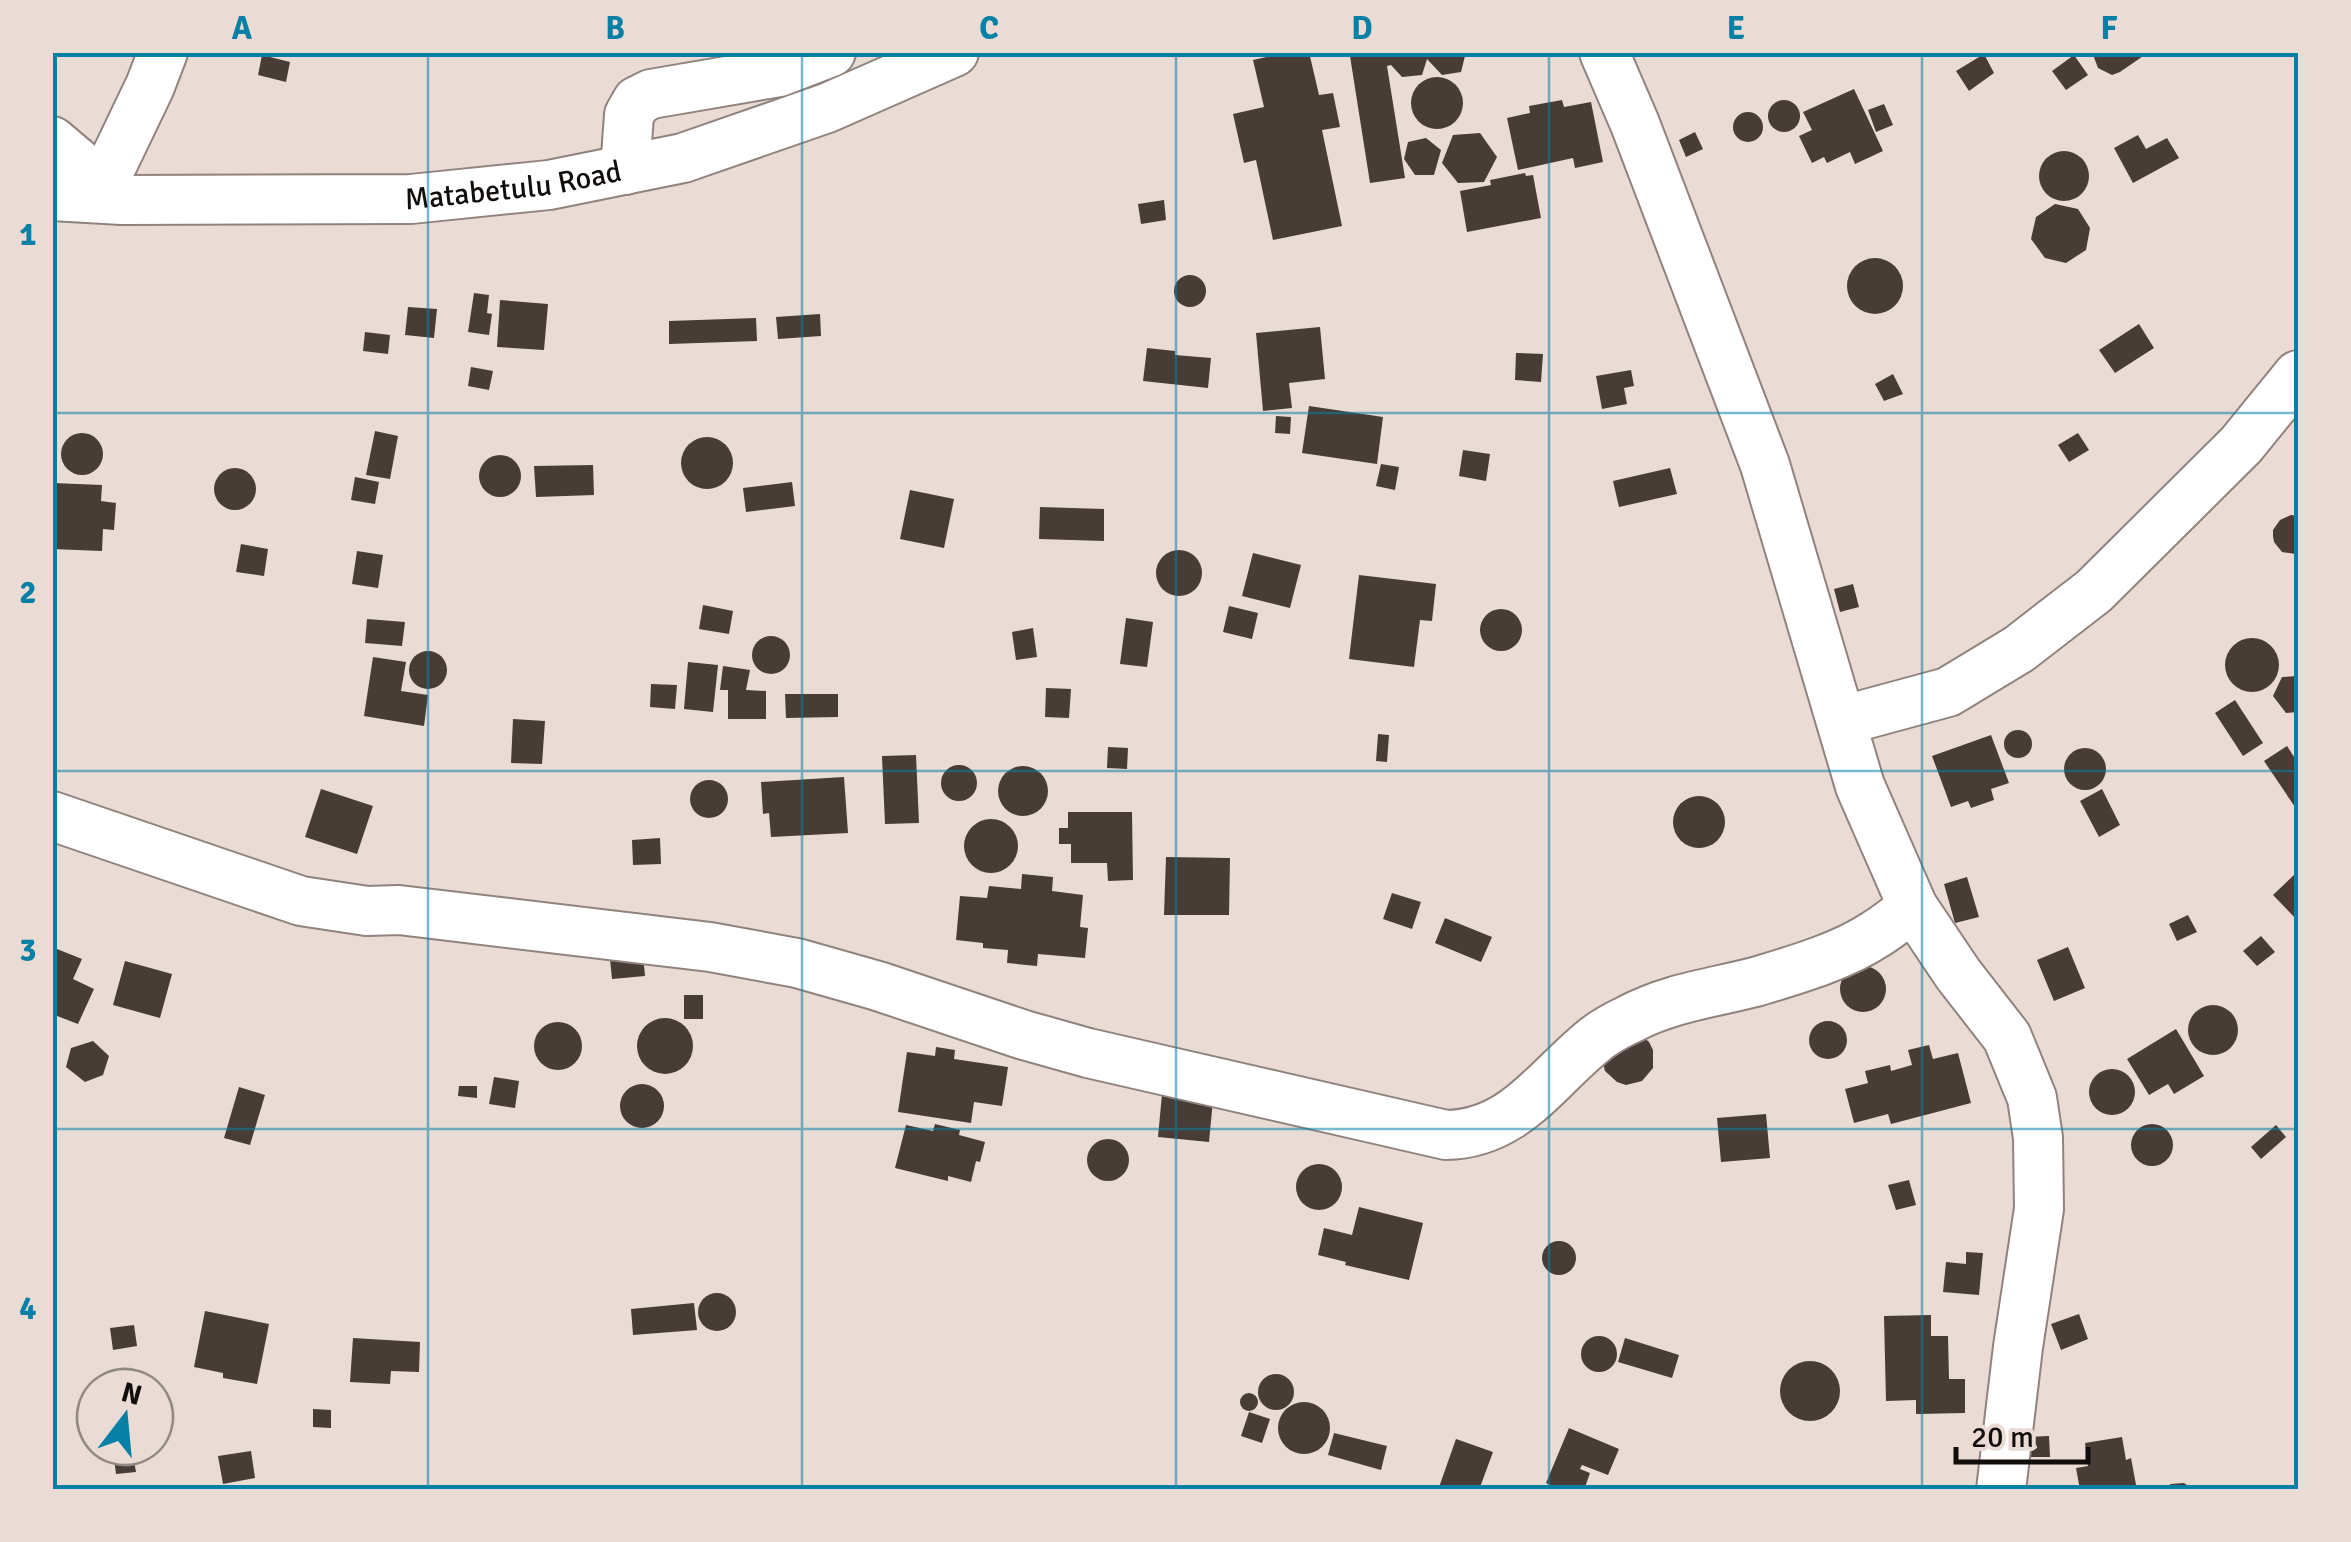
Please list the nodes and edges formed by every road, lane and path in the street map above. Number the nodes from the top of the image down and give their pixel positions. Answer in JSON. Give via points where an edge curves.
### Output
{"nodes":[{"id":1,"x":163,"y":52,"type":"edge"},
{"id":2,"x":831,"y":52,"type":"edge"},
{"id":3,"x":954,"y":52,"type":"edge"},
{"id":4,"x":1604,"y":52,"type":"edge"},
{"id":5,"x":52,"y":142,"type":"edge"},
{"id":6,"x":625,"y":170,"type":"junction"},
{"id":7,"x":113,"y":192,"type":"junction"},
{"id":8,"x":54,"y":202,"type":"edge"},
{"id":9,"x":2298,"y":375,"type":"edge"},
{"id":10,"x":1841,"y":721,"type":"junction"},
{"id":11,"x":52,"y":816,"type":"edge"},
{"id":12,"x":1913,"y":907,"type":"junction"},
{"id":13,"x":2001,"y":1490,"type":"edge"}],
"edges":[{"from":1,"to":7,"type":"street"},
{"from":2,"to":6,"type":"street","via":[[779,72],[637,101],[629,115]]},
{"from":3,"to":6,"type":"street","name":"Matabetulu Road","via":[[827,108],[683,158]]},
{"from":4,"to":10,"type":"street","via":[[1765,465]]},
{"from":5,"to":7,"type":"street"},
{"from":6,"to":7,"type":"street","name":"Matabetulu Road","via":[[412,200]]},
{"from":7,"to":8,"type":"street","name":"Matabetulu Road"},
{"from":9,"to":10,"type":"street","via":[[2241,445],[2094,590],[2020,649],[1948,692]]},
{"from":10,"to":12,"type":"street","via":[[1860,786]]},
{"from":11,"to":12,"type":"street","via":[[302,901],[710,946],[796,963],[1088,1052],[1446,1135],[1489,1129],[1594,1040],[1632,1017],[1846,951]]},
{"from":12,"to":13,"type":"street","via":[[2007,1037],[2032,1098],[2039,1209]]}]}
